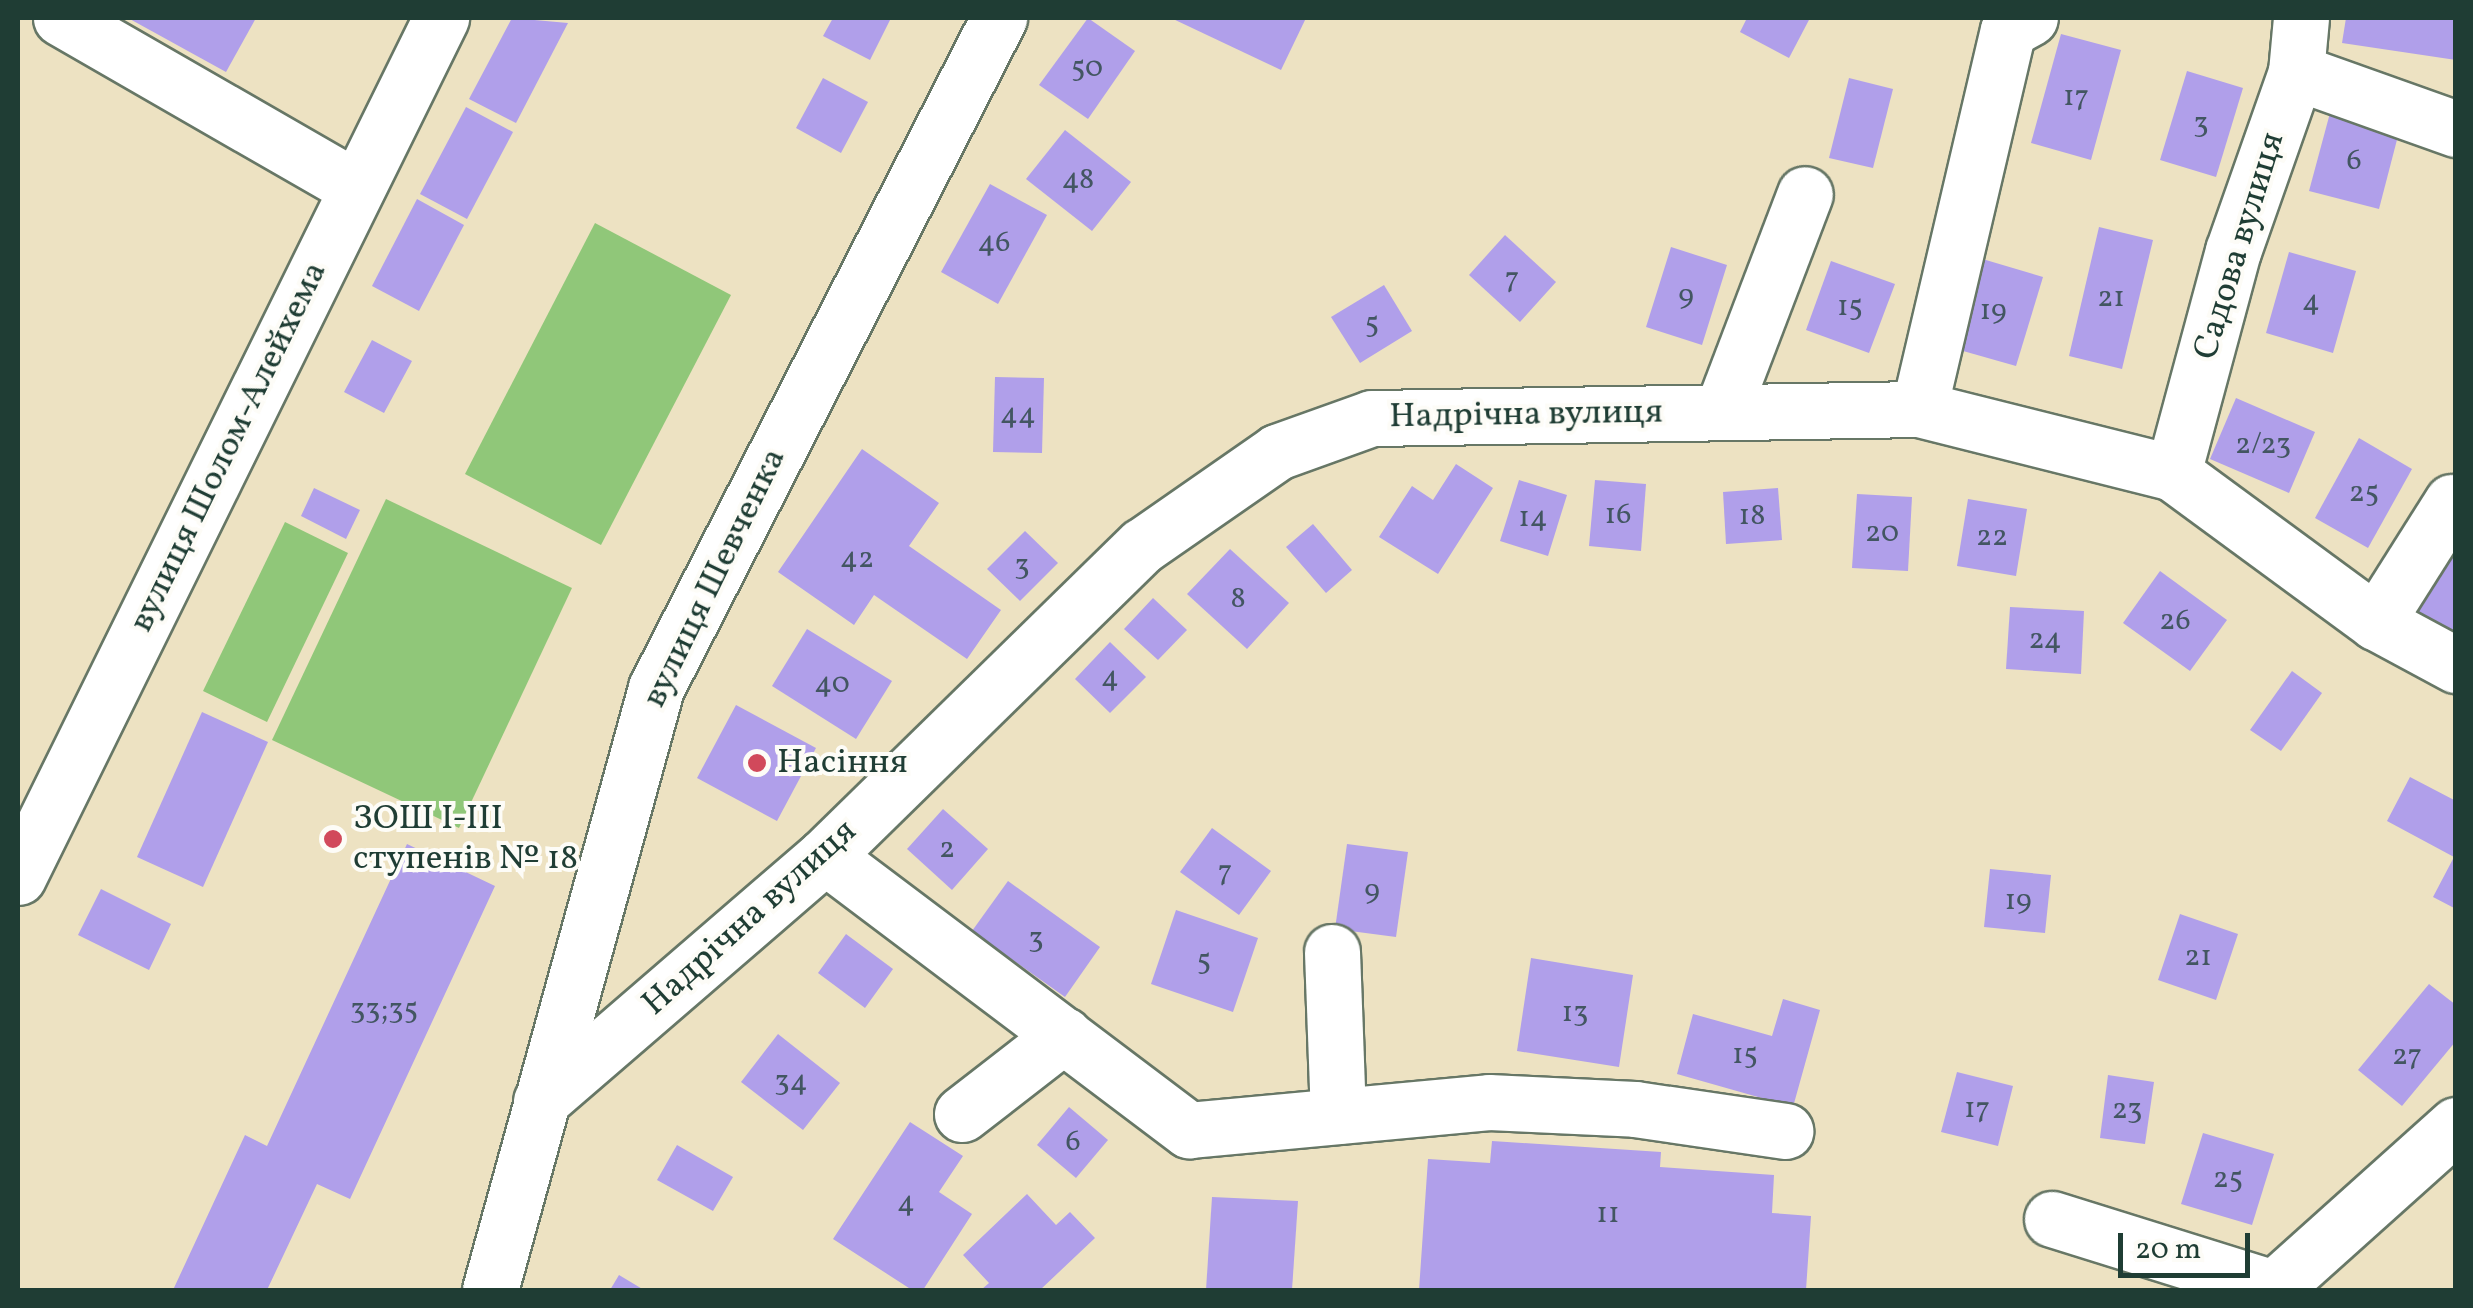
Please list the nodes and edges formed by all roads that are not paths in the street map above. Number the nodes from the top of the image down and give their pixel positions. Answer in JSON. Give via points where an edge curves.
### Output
{"nodes":[{"id":1,"x":61,"y":18,"type":"edge"},
{"id":2,"x":441,"y":18,"type":"edge"},
{"id":3,"x":999,"y":18,"type":"edge"},
{"id":4,"x":2030,"y":18,"type":"edge"},
{"id":5,"x":2301,"y":18,"type":"edge"},
{"id":6,"x":2296,"y":72,"type":"junction"},
{"id":7,"x":2456,"y":129,"type":"edge"},
{"id":8,"x":357,"y":188,"type":"junction"},
{"id":9,"x":1805,"y":194,"type":"dead end"},
{"id":10,"x":1918,"y":409,"type":"junction"},
{"id":11,"x":1722,"y":411,"type":"junction"},
{"id":12,"x":2173,"y":473,"type":"junction"},
{"id":13,"x":2452,"y":502,"type":"dead end"},
{"id":14,"x":2376,"y":622,"type":"junction"},
{"id":15,"x":2456,"y":666,"type":"edge"},
{"id":16,"x":825,"y":856,"type":"junction"},
{"id":17,"x":18,"y":877,"type":"edge"},
{"id":18,"x":1332,"y":952,"type":"dead end"},
{"id":19,"x":1064,"y":1035,"type":"junction"},
{"id":20,"x":541,"y":1101,"type":"junction"},
{"id":21,"x":962,"y":1114,"type":"dead end"},
{"id":22,"x":1338,"y":1116,"type":"junction"},
{"id":23,"x":2456,"y":1125,"type":"edge"},
{"id":24,"x":1785,"y":1132,"type":"dead end"},
{"id":25,"x":2052,"y":1220,"type":"dead end"},
{"id":26,"x":490,"y":1290,"type":"edge"},
{"id":27,"x":2272,"y":1290,"type":"edge"}],
"edges":[{"from":1,"to":8,"type":"street"},
{"from":2,"to":8,"type":"street","name":"вулиця Шолом-Алейхема"},
{"from":3,"to":20,"type":"street","name":"вулиця Шевченка","via":[[656,688]]},
{"from":4,"to":10,"type":"street","via":[[2008,30]]},
{"from":5,"to":6,"type":"street","name":"Садова вулиця"},
{"from":6,"to":7,"type":"street"},
{"from":6,"to":12,"type":"street","name":"Садова вулиця","via":[[2233,251]]},
{"from":8,"to":17,"type":"street","name":"вулиця Шолом-Алейхема"},
{"from":9,"to":11,"type":"street"},
{"from":10,"to":11,"type":"street","name":"Надрічна вулиця"},
{"from":10,"to":12,"type":"street","name":"Надрічна вулиця"},
{"from":11,"to":16,"type":"street","name":"Надрічна вулиця","via":[[1372,418],[1277,452],[1142,546]]},
{"from":12,"to":14,"type":"street","name":"Надрічна вулиця"},
{"from":13,"to":14,"type":"street"},
{"from":14,"to":15,"type":"street","name":"Надрічна вулиця"},
{"from":16,"to":19,"type":"street"},
{"from":16,"to":20,"type":"street","name":"Надрічна вулиця"},
{"from":18,"to":22,"type":"street"},
{"from":19,"to":21,"type":"street"},
{"from":19,"to":22,"type":"street","via":[[1189,1130]]},
{"from":20,"to":26,"type":"street","name":"вулиця Шевченка"},
{"from":22,"to":24,"type":"street","via":[[1489,1102],[1635,1109]]},
{"from":23,"to":27,"type":"street"},
{"from":25,"to":27,"type":"street"}]}
